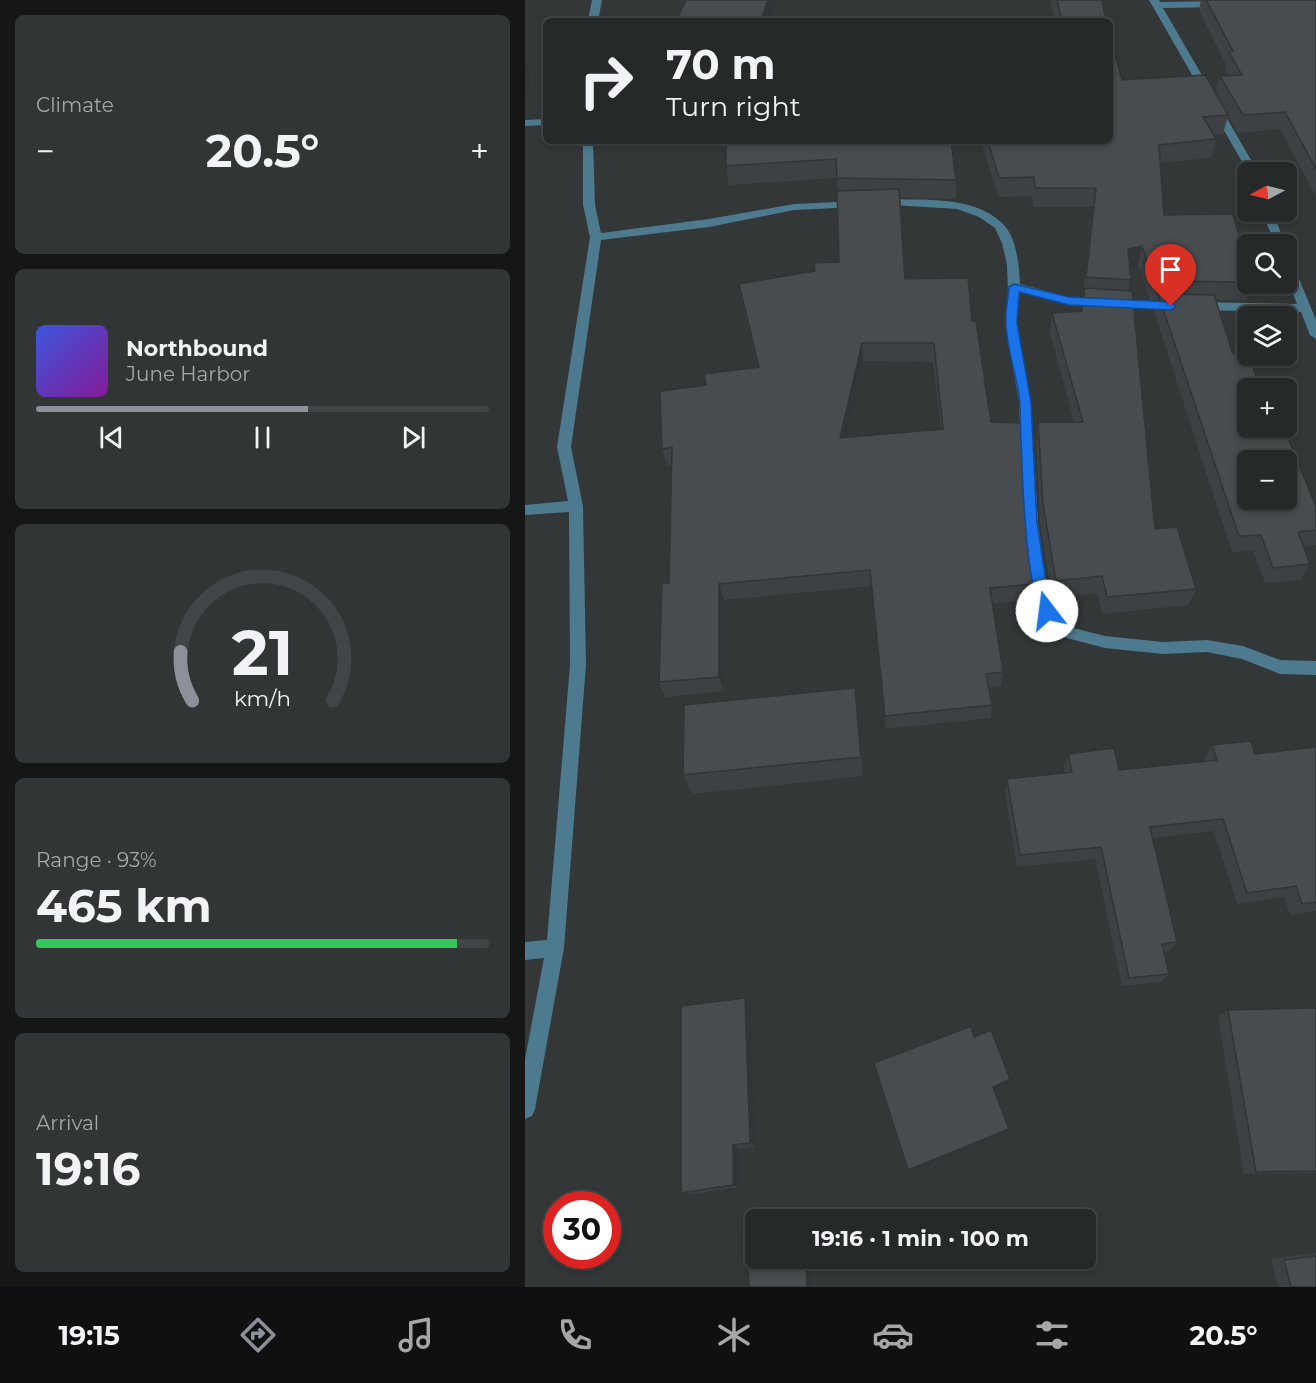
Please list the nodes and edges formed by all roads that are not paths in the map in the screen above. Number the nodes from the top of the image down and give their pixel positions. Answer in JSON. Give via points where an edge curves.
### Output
{"nodes":[{"id":1,"x":597,"y":0,"type":"edge"},
{"id":2,"x":1156,"y":3,"type":"edge"},
{"id":3,"x":1225,"y":4,"type":"edge"},
{"id":4,"x":594,"y":18,"type":"edge"},
{"id":5,"x":543,"y":122,"type":"edge"},
{"id":6,"x":525,"y":123,"type":"edge"},
{"id":7,"x":588,"y":144,"type":"edge"},
{"id":8,"x":1247,"y":162,"type":"edge"},
{"id":9,"x":596,"y":237,"type":"junction"},
{"id":10,"x":1014,"y":287,"type":"junction"},
{"id":11,"x":1297,"y":292,"type":"edge"},
{"id":12,"x":1303,"y":308,"type":"junction"},
{"id":13,"x":1316,"y":335,"type":"edge"},
{"id":14,"x":576,"y":506,"type":"junction"},
{"id":15,"x":525,"y":510,"type":"edge"},
{"id":16,"x":1316,"y":668,"type":"edge"},
{"id":17,"x":555,"y":948,"type":"junction"},
{"id":18,"x":525,"y":951,"type":"edge"},
{"id":19,"x":525,"y":1109,"type":"edge"}],
"edges":[{"from":1,"to":4,"type":"street"},
{"from":2,"to":3,"type":"street"},
{"from":2,"to":8,"type":"street"},
{"from":5,"to":6,"type":"street"},
{"from":7,"to":9,"type":"street","via":[[589,205]]},
{"from":9,"to":10,"type":"street","via":[[709,224],[794,207],[889,202],[958,206],[999,226],[1014,265]]},
{"from":9,"to":14,"type":"street","via":[[564,447]]},
{"from":10,"to":12,"type":"street","via":[[1069,301]]},
{"from":10,"to":16,"type":"street","via":[[1011,323],[1025,402],[1031,522],[1047,611],[1064,632],[1105,642],[1163,648],[1207,646],[1243,653],[1280,667]]},
{"from":11,"to":12,"type":"street"},
{"from":12,"to":13,"type":"street"},
{"from":14,"to":15,"type":"street"},
{"from":14,"to":17,"type":"street","via":[[578,665]]},
{"from":17,"to":18,"type":"street"},
{"from":17,"to":19,"type":"street"}]}
